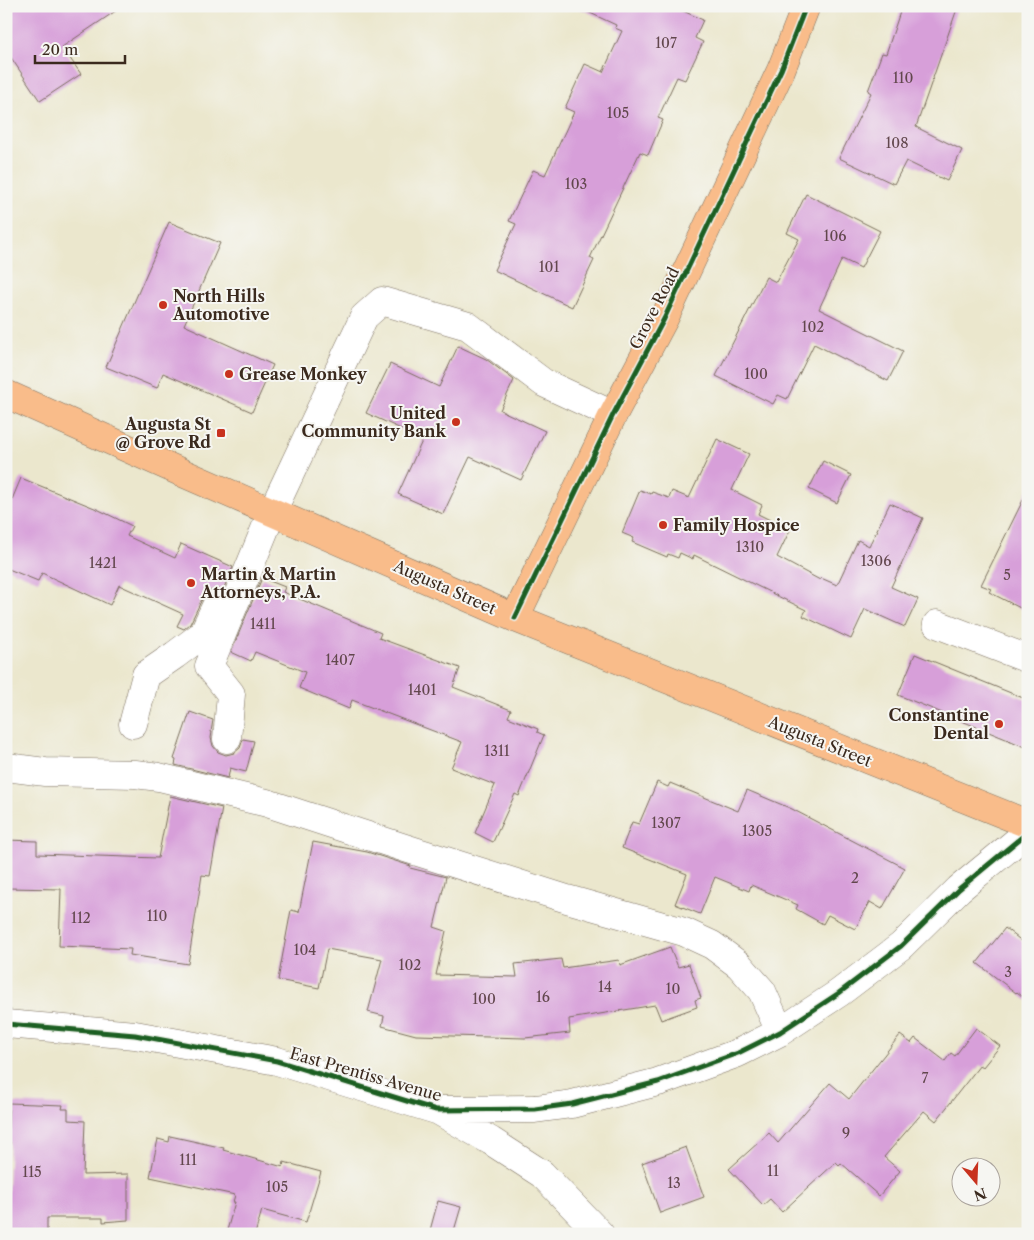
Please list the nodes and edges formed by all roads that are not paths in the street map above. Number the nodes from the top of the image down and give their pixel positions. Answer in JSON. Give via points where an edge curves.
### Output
{"nodes":[{"id":1,"x":806,"y":6,"type":"edge"},
{"id":2,"x":6,"y":394,"type":"edge"},
{"id":3,"x":613,"y":415,"type":"junction"},
{"id":4,"x":267,"y":510,"type":"junction"},
{"id":5,"x":515,"y":618,"type":"junction"},
{"id":6,"x":937,"y":624,"type":"dead end"},
{"id":7,"x":1028,"y":660,"type":"edge"},
{"id":8,"x":133,"y":724,"type":"dead end"},
{"id":9,"x":227,"y":739,"type":"dead end"},
{"id":10,"x":6,"y":767,"type":"edge"},
{"id":11,"x":1028,"y":824,"type":"edge"},
{"id":12,"x":1028,"y":832,"type":"edge"},
{"id":13,"x":6,"y":1024,"type":"edge"},
{"id":14,"x":780,"y":1032,"type":"junction"},
{"id":15,"x":436,"y":1110,"type":"junction"},
{"id":16,"x":600,"y":1234,"type":"edge"}],
"edges":[{"from":1,"to":3,"type":"main road","name":"Grove Road","via":[[781,70],[664,319]]},
{"from":2,"to":4,"type":"main road","name":"Augusta Street"},
{"from":3,"to":4,"type":"street","via":[[544,382],[468,326],[382,301],[364,317]]},
{"from":3,"to":5,"type":"main road","name":"Grove Road"},
{"from":4,"to":5,"type":"main road","name":"Augusta Street"},
{"from":4,"to":8,"type":"street","via":[[203,634],[146,675]]},
{"from":4,"to":9,"type":"street","via":[[209,666],[231,694]]},
{"from":5,"to":11,"type":"main road","name":"Augusta Street"},
{"from":6,"to":7,"type":"street"},
{"from":10,"to":14,"type":"street","via":[[159,777],[267,803],[567,899],[684,932],[712,945],[739,965],[762,991]]},
{"from":12,"to":14,"type":"street","name":"East Prentiss Avenue","via":[[959,889],[901,946]]},
{"from":13,"to":15,"type":"street","name":"East Prentiss Avenue","via":[[135,1035],[277,1061]]},
{"from":14,"to":15,"type":"street","name":"East Prentiss Avenue","via":[[738,1053],[658,1082],[572,1104]]},
{"from":15,"to":16,"type":"street","via":[[542,1174]]}]}
